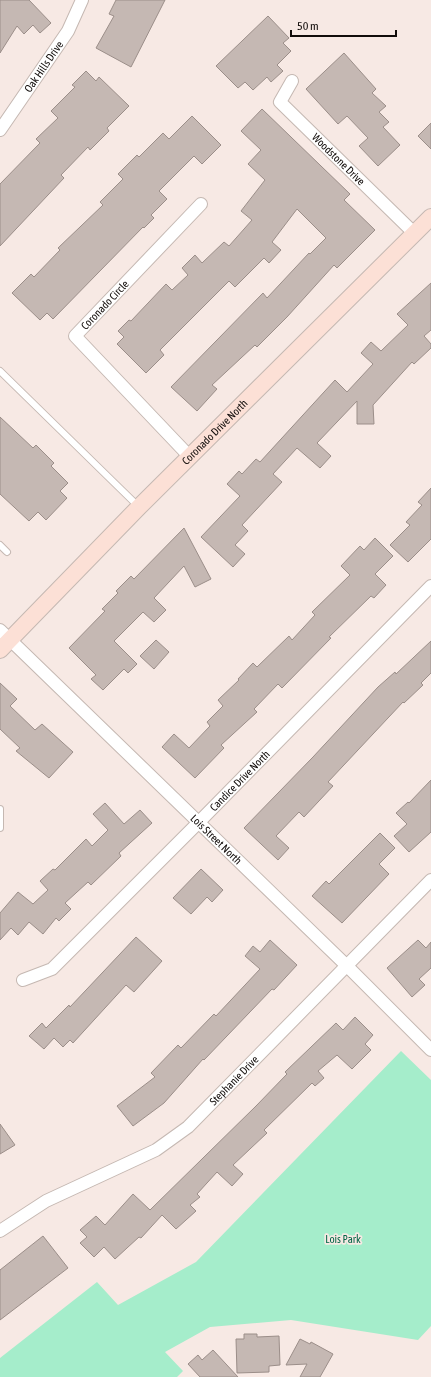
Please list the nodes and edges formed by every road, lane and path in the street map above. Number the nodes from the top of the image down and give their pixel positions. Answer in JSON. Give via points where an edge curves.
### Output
{"nodes":[{"id":1,"x":82,"y":0,"type":"edge"},
{"id":2,"x":292,"y":81,"type":"dead end"},
{"id":3,"x":0,"y":130,"type":"edge"},
{"id":4,"x":201,"y":204,"type":"dead end"},
{"id":5,"x":431,"y":217,"type":"edge"},
{"id":6,"x":414,"y":233,"type":"junction"},
{"id":7,"x":0,"y":371,"type":"edge"},
{"id":8,"x":190,"y":457,"type":"junction"},
{"id":9,"x":139,"y":508,"type":"junction"},
{"id":10,"x":0,"y":545,"type":"edge"},
{"id":11,"x":7,"y":552,"type":"dead end"},
{"id":12,"x":431,"y":586,"type":"edge"},
{"id":13,"x":3,"y":640,"type":"edge"},
{"id":14,"x":0,"y":809,"type":"edge"},
{"id":15,"x":199,"y":822,"type":"junction"},
{"id":16,"x":0,"y":828,"type":"edge"},
{"id":17,"x":431,"y":880,"type":"edge"},
{"id":18,"x":347,"y":966,"type":"junction"},
{"id":19,"x":23,"y":980,"type":"dead end"},
{"id":20,"x":431,"y":1050,"type":"edge"},
{"id":21,"x":0,"y":1231,"type":"edge"}],
"edges":[{"from":1,"to":3,"type":"street","name":"Oak Hills Drive","via":[[68,31]]},
{"from":2,"to":6,"type":"street","name":"Woodstone Drive","via":[[280,102]]},
{"from":4,"to":8,"type":"street","name":"Coronado Circle","via":[[75,336]]},
{"from":5,"to":6,"type":"street","name":"Coronado Drive North"},
{"from":6,"to":8,"type":"street","name":"Coronado Drive North"},
{"from":7,"to":9,"type":"lane"},
{"from":8,"to":9,"type":"street","name":"Coronado Drive North"},
{"from":9,"to":13,"type":"street","name":"Coronado Drive North"},
{"from":10,"to":11,"type":"lane"},
{"from":12,"to":15,"type":"street","name":"Candice Drive North"},
{"from":13,"to":15,"type":"street","name":"Lois Street North"},
{"from":14,"to":16,"type":"lane"},
{"from":15,"to":18,"type":"street","name":"Lois Street North"},
{"from":15,"to":19,"type":"street","name":"Candice Drive North","via":[[52,969]]},
{"from":17,"to":18,"type":"street","name":"Stephanie Drive"},
{"from":18,"to":20,"type":"street","name":"Lois Street North"},
{"from":18,"to":21,"type":"street","name":"Stephanie Drive","via":[[188,1127],[156,1150],[46,1202]]}]}
